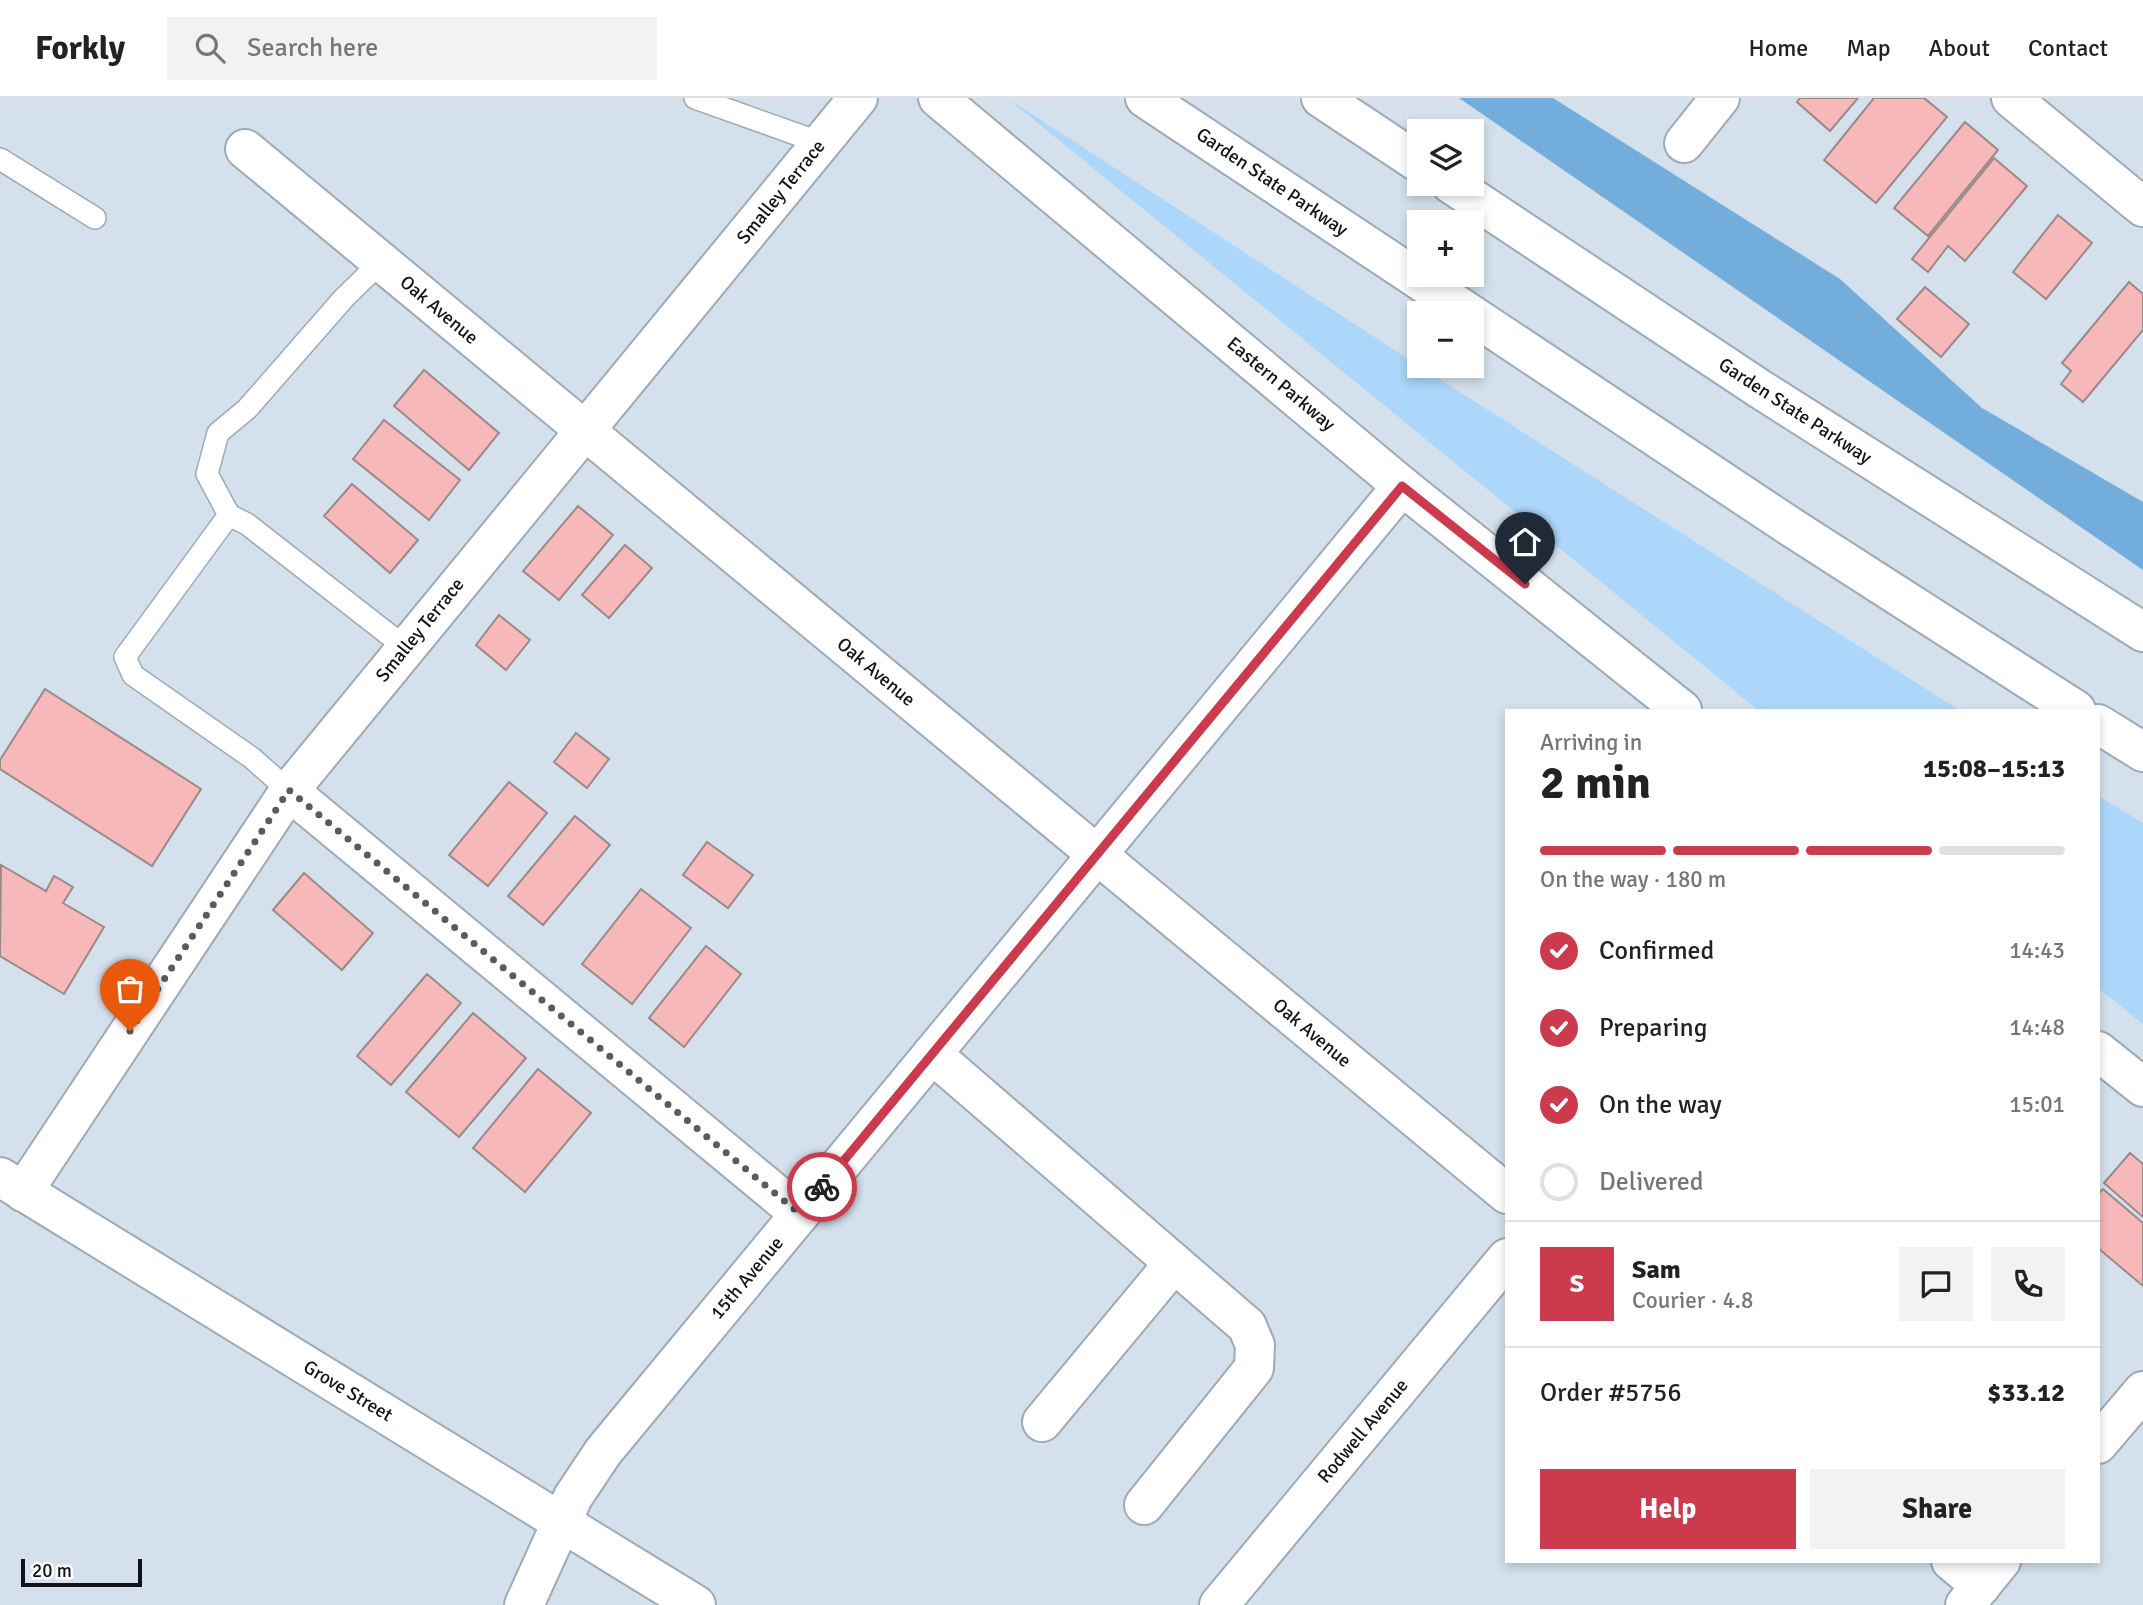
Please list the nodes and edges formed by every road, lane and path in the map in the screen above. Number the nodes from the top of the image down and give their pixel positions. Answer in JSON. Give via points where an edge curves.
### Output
{"nodes":[{"id":1,"x":695,"y":98,"type":"edge"},
{"id":2,"x":858,"y":98,"type":"edge"},
{"id":3,"x":938,"y":98,"type":"edge"},
{"id":4,"x":1145,"y":98,"type":"edge"},
{"id":5,"x":1321,"y":98,"type":"edge"},
{"id":6,"x":1355,"y":98,"type":"edge"},
{"id":7,"x":1720,"y":98,"type":"edge"},
{"id":8,"x":2011,"y":98,"type":"edge"},
{"id":9,"x":1407,"y":139,"type":"edge"},
{"id":10,"x":821,"y":143,"type":"junction"},
{"id":11,"x":1684,"y":143,"type":"dead end"},
{"id":12,"x":245,"y":149,"type":"dead end"},
{"id":13,"x":1407,"y":155,"type":"edge"},
{"id":14,"x":0,"y":159,"type":"edge"},
{"id":15,"x":1469,"y":196,"type":"edge"},
{"id":16,"x":1478,"y":196,"type":"edge"},
{"id":17,"x":2143,"y":206,"type":"edge"},
{"id":18,"x":95,"y":218,"type":"dead end"},
{"id":19,"x":1517,"y":227,"type":"junction"},
{"id":20,"x":381,"y":262,"type":"junction"},
{"id":21,"x":1451,"y":301,"type":"edge"},
{"id":22,"x":1484,"y":323,"type":"edge"},
{"id":23,"x":584,"y":430,"type":"junction"},
{"id":24,"x":1402,"y":486,"type":"junction"},
{"id":25,"x":229,"y":515,"type":"junction"},
{"id":26,"x":2143,"y":632,"type":"edge"},
{"id":27,"x":406,"y":648,"type":"junction"},
{"id":28,"x":1681,"y":709,"type":"edge"},
{"id":29,"x":2074,"y":709,"type":"edge"},
{"id":30,"x":2100,"y":725,"type":"edge"},
{"id":31,"x":2143,"y":752,"type":"edge"},
{"id":32,"x":289,"y":790,"type":"junction"},
{"id":33,"x":1097,"y":855,"type":"junction"},
{"id":34,"x":2100,"y":1053,"type":"edge"},
{"id":35,"x":932,"y":1054,"type":"junction"},
{"id":36,"x":2143,"y":1087,"type":"edge"},
{"id":37,"x":11,"y":1184,"type":"edge"},
{"id":38,"x":1505,"y":1192,"type":"edge"},
{"id":39,"x":800,"y":1214,"type":"junction"},
{"id":40,"x":1505,"y":1260,"type":"edge"},
{"id":41,"x":1174,"y":1263,"type":"junction"},
{"id":42,"x":2143,"y":1391,"type":"edge"},
{"id":43,"x":1042,"y":1422,"type":"dead end"},
{"id":44,"x":2100,"y":1442,"type":"edge"},
{"id":45,"x":1144,"y":1506,"type":"dead end"},
{"id":46,"x":562,"y":1522,"type":"junction"},
{"id":47,"x":1954,"y":1563,"type":"edge"},
{"id":48,"x":1982,"y":1584,"type":"edge"},
{"id":49,"x":524,"y":1605,"type":"edge"},
{"id":50,"x":696,"y":1605,"type":"edge"},
{"id":51,"x":1219,"y":1605,"type":"edge"}],
"edges":[{"from":1,"to":10,"type":"lane"},
{"from":2,"to":10,"type":"main road","name":"Smalley Terrace"},
{"from":3,"to":24,"type":"main road","name":"Eastern Parkway"},
{"from":4,"to":21,"type":"main road","name":"Garden State Parkway"},
{"from":5,"to":13,"type":"main road"},
{"from":6,"to":9,"type":"main road"},
{"from":7,"to":11,"type":"main road"},
{"from":8,"to":17,"type":"main road"},
{"from":10,"to":23,"type":"main road","name":"Smalley Terrace"},
{"from":12,"to":20,"type":"main road","name":"Oak Avenue"},
{"from":14,"to":18,"type":"lane"},
{"from":15,"to":19,"type":"main road","name":"Garden State Parkway"},
{"from":16,"to":19,"type":"main road"},
{"from":19,"to":26,"type":"main road","name":"Garden State Parkway","via":[[1771,396]]},
{"from":20,"to":23,"type":"main road","name":"Oak Avenue"},
{"from":20,"to":25,"type":"lane","via":[[247,409],[218,433],[207,474]]},
{"from":22,"to":29,"type":"main road","name":"Garden State Parkway"},
{"from":23,"to":27,"type":"main road","name":"Smalley Terrace"},
{"from":23,"to":33,"type":"main road","name":"Oak Avenue"},
{"from":24,"to":28,"type":"main road","name":"Eastern Parkway"},
{"from":24,"to":33,"type":"main road","name":"15th Avenue"},
{"from":25,"to":27,"type":"lane","via":[[247,524]]},
{"from":25,"to":32,"type":"lane","via":[[125,657],[133,674],[252,758]]},
{"from":27,"to":32,"type":"main road","name":"Smalley Terrace"},
{"from":30,"to":31,"type":"main road"},
{"from":32,"to":37,"type":"main road","name":"Smalley Terrace"},
{"from":32,"to":39,"type":"main road"},
{"from":33,"to":35,"type":"main road","name":"15th Avenue"},
{"from":33,"to":38,"type":"main road","name":"Oak Avenue"},
{"from":34,"to":36,"type":"main road"},
{"from":35,"to":39,"type":"main road","name":"15th Avenue"},
{"from":35,"to":41,"type":"main road"},
{"from":37,"to":46,"type":"main road","name":"Grove Street"},
{"from":39,"to":46,"type":"main road","name":"15th Avenue","via":[[603,1452]]},
{"from":40,"to":51,"type":"main road","name":"Rodwell Avenue"},
{"from":41,"to":43,"type":"main road"},
{"from":41,"to":45,"type":"main road","via":[[1247,1326],[1255,1345],[1254,1368]]},
{"from":42,"to":44,"type":"main road"},
{"from":46,"to":49,"type":"main road","name":"15th Avenue"},
{"from":46,"to":50,"type":"main road","name":"Grove Street"},
{"from":47,"to":48,"type":"main road"}]}
